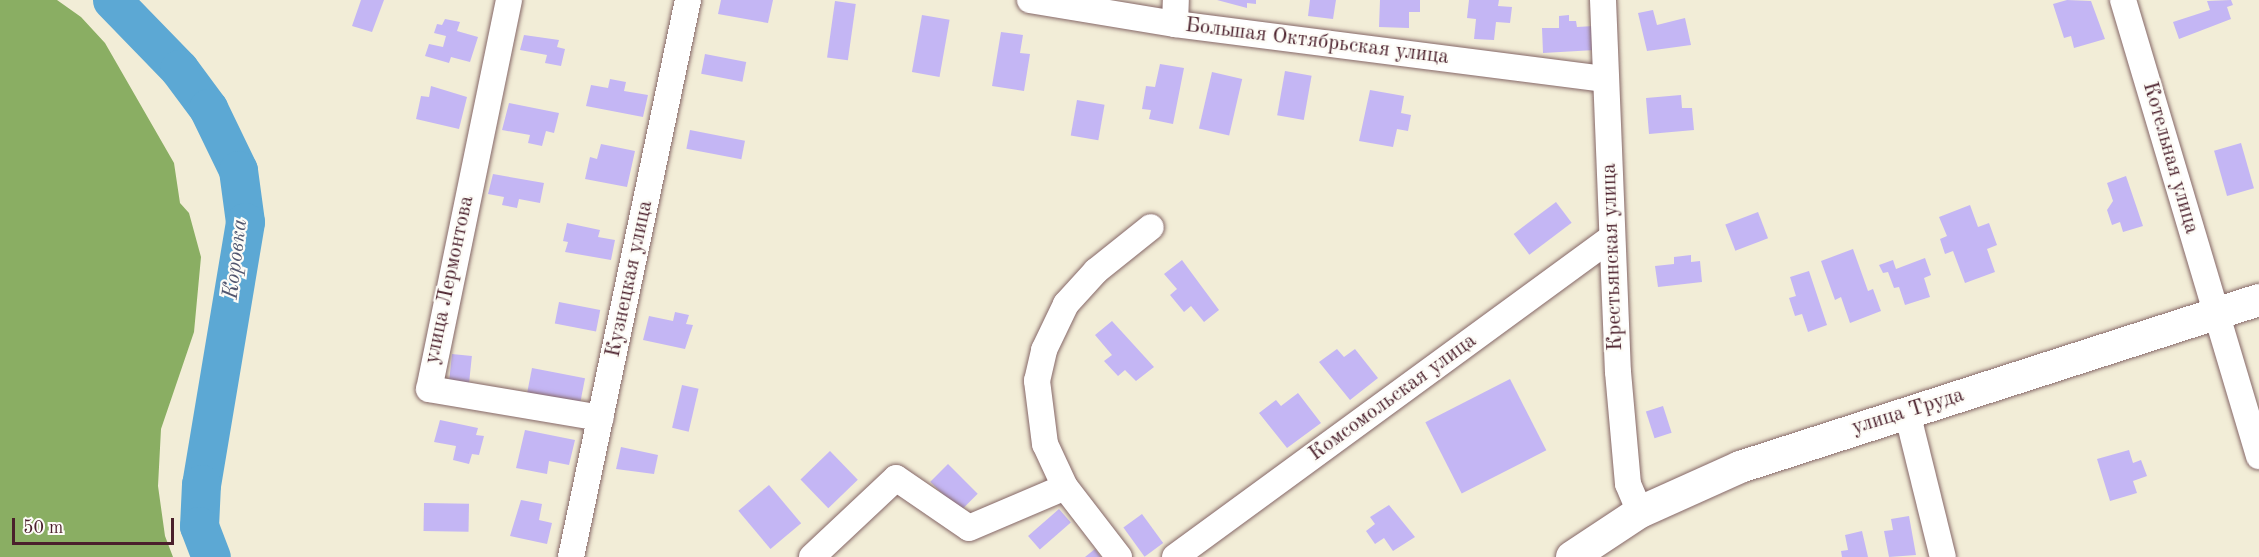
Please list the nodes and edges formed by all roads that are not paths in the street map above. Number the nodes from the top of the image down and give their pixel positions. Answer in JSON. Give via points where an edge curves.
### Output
{"nodes":[{"id":1,"x":509,"y":0,"type":"edge"},
{"id":2,"x":688,"y":0,"type":"edge"},
{"id":3,"x":1030,"y":0,"type":"edge"},
{"id":4,"x":1603,"y":0,"type":"edge"},
{"id":5,"x":2123,"y":0,"type":"edge"},
{"id":6,"x":1176,"y":12,"type":"edge"},
{"id":7,"x":1606,"y":79,"type":"junction"},
{"id":8,"x":1151,"y":227,"type":"dead end"},
{"id":9,"x":1611,"y":238,"type":"junction"},
{"id":10,"x":2259,"y":300,"type":"edge"},
{"id":11,"x":2216,"y":315,"type":"junction"},
{"id":12,"x":1907,"y":412,"type":"junction"},
{"id":13,"x":601,"y":418,"type":"junction"},
{"id":14,"x":2259,"y":456,"type":"edge"},
{"id":15,"x":1065,"y":487,"type":"junction"},
{"id":16,"x":1640,"y":512,"type":"junction"},
{"id":17,"x":1587,"y":552,"type":"edge"},
{"id":18,"x":571,"y":557,"type":"edge"},
{"id":19,"x":812,"y":557,"type":"edge"},
{"id":20,"x":1119,"y":557,"type":"edge"},
{"id":21,"x":1175,"y":557,"type":"edge"},
{"id":22,"x":1942,"y":557,"type":"edge"}],
"edges":[{"from":1,"to":13,"type":"street","name":"улица Лермонтова","via":[[432,357],[429,389]]},
{"from":2,"to":13,"type":"street","name":"Кузнецкая улица"},
{"from":3,"to":6,"type":"street","name":"Большая Октябрьская улица"},
{"from":4,"to":7,"type":"street","name":"Крестьянская улица"},
{"from":5,"to":11,"type":"street","name":"Котельная улица"},
{"from":6,"to":7,"type":"street","name":"Большая Октябрьская улица"},
{"from":7,"to":9,"type":"street","name":"Крестьянская улица"},
{"from":8,"to":15,"type":"street","via":[[1096,271],[1066,304],[1044,350],[1037,381],[1045,444]]},
{"from":9,"to":16,"type":"street","name":"Крестьянская улица","via":[[1624,450],[1628,484]]},
{"from":9,"to":21,"type":"street","name":"Комсомольская улица"},
{"from":10,"to":11,"type":"street","name":"улица Труда"},
{"from":11,"to":12,"type":"street","name":"улица Труда"},
{"from":11,"to":14,"type":"street","name":"Котельная улица"},
{"from":12,"to":16,"type":"street","name":"улица Труда","via":[[1740,467]]},
{"from":12,"to":22,"type":"street"},
{"from":13,"to":18,"type":"street","name":"Кузнецкая улица"},
{"from":15,"to":19,"type":"street","via":[[969,528],[896,478]]},
{"from":15,"to":20,"type":"street"},
{"from":16,"to":17,"type":"street","name":"улица Труда"}]}
